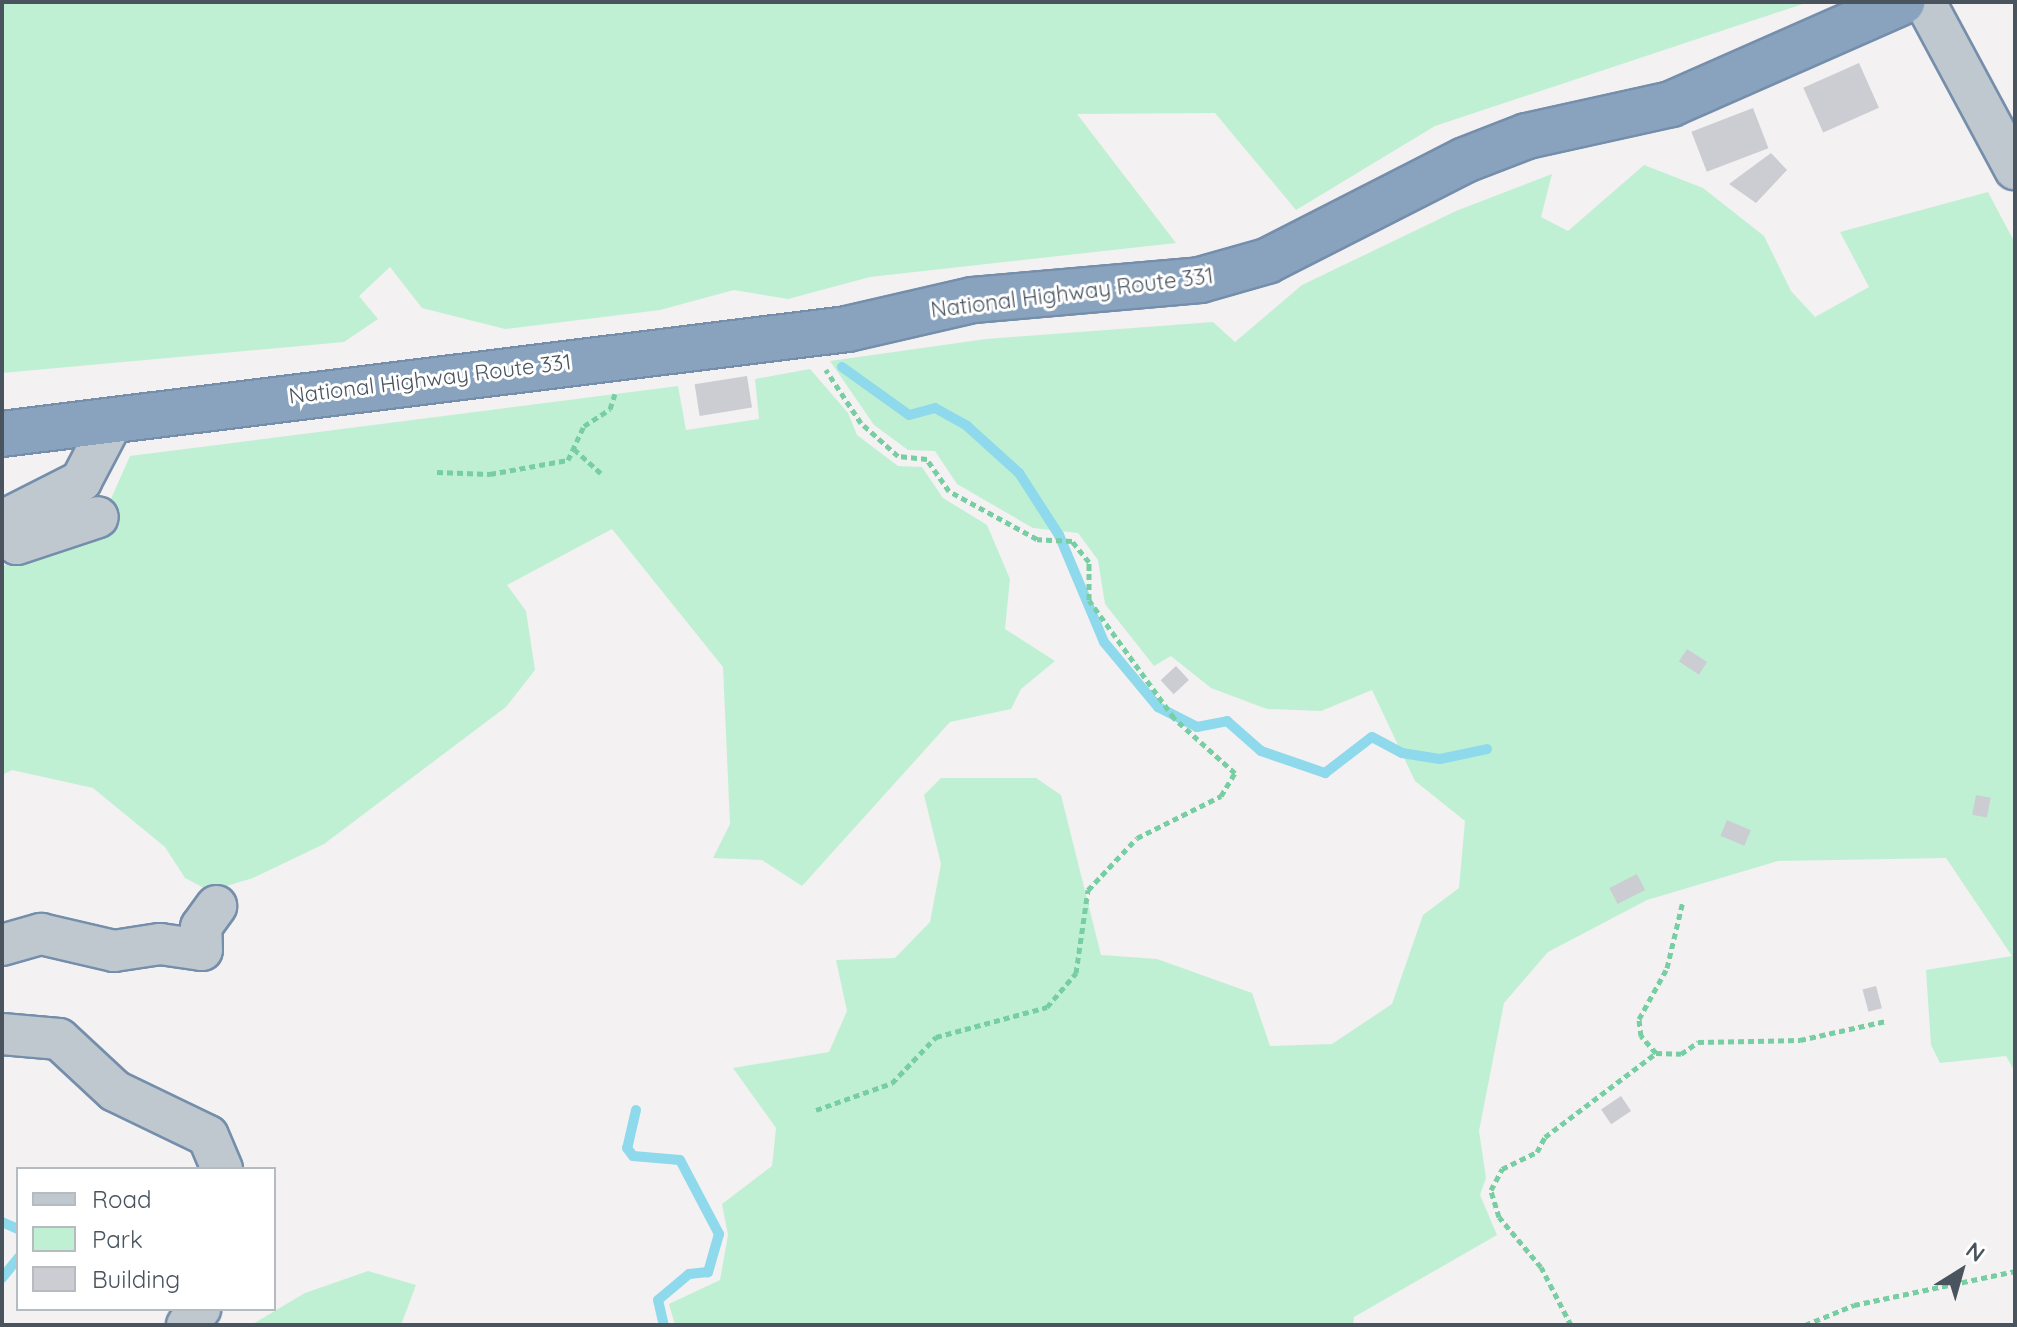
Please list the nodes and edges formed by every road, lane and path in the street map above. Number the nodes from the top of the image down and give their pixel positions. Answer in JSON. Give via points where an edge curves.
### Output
{"nodes":[{"id":1,"x":1902,"y":2,"type":"edge"},
{"id":2,"x":1925,"y":2,"type":"edge"},
{"id":3,"x":2015,"y":169,"type":"edge"},
{"id":4,"x":798,"y":335,"type":"junction"},
{"id":5,"x":642,"y":354,"type":"junction"},
{"id":6,"x":113,"y":420,"type":"junction"},
{"id":7,"x":2,"y":434,"type":"edge"},
{"id":8,"x":574,"y":449,"type":"junction"},
{"id":9,"x":437,"y":472,"type":"dead end"},
{"id":10,"x":601,"y":473,"type":"dead end"},
{"id":11,"x":98,"y":517,"type":"dead end"},
{"id":12,"x":2,"y":521,"type":"edge"},
{"id":13,"x":2,"y":532,"type":"edge"},
{"id":14,"x":1683,"y":901,"type":"dead end"},
{"id":15,"x":216,"y":906,"type":"dead end"},
{"id":16,"x":2,"y":945,"type":"edge"},
{"id":17,"x":1886,"y":1021,"type":"dead end"},
{"id":18,"x":2,"y":1034,"type":"edge"},
{"id":19,"x":1656,"y":1053,"type":"junction"},
{"id":20,"x":816,"y":1110,"type":"dead end"},
{"id":21,"x":221,"y":1167,"type":"edge"},
{"id":22,"x":2015,"y":1271,"type":"edge"},
{"id":23,"x":1571,"y":1325,"type":"edge"},
{"id":24,"x":1805,"y":1325,"type":"edge"}],
"edges":[{"from":1,"to":4,"type":"highway","name":"National Highway Route 331","via":[[1671,104],[1527,136],[1465,160],[1267,261],[1200,280],[973,300]]},
{"from":2,"to":3,"type":"street"},
{"from":4,"to":5,"type":"highway","name":"National Highway Route 331"},
{"from":4,"to":20,"type":"path","via":[[861,423],[898,456],[927,459],[949,491],[1037,539],[1072,541],[1089,562],[1089,600],[1155,682],[1174,718],[1235,773],[1221,796],[1137,838],[1088,890],[1076,973],[1047,1007],[936,1037],[892,1083]]},
{"from":5,"to":6,"type":"highway","name":"National Highway Route 331"},
{"from":5,"to":8,"type":"path"},
{"from":6,"to":7,"type":"highway","name":"National Highway Route 331"},
{"from":6,"to":12,"type":"street","via":[[81,481]]},
{"from":8,"to":9,"type":"path","via":[[568,460],[490,474]]},
{"from":8,"to":10,"type":"path"},
{"from":11,"to":13,"type":"street","via":[[17,544]]},
{"from":14,"to":19,"type":"path","via":[[1667,968],[1639,1019],[1641,1036]]},
{"from":15,"to":16,"type":"street","via":[[201,927],[202,950],[160,944],[114,951],[41,934]]},
{"from":17,"to":19,"type":"path","via":[[1800,1040],[1698,1042],[1681,1054]]},
{"from":18,"to":21,"type":"street","via":[[59,1039],[115,1091],[208,1136]]},
{"from":19,"to":23,"type":"path","via":[[1545,1137],[1537,1152],[1502,1169],[1491,1190],[1499,1217],[1541,1267]]},
{"from":22,"to":24,"type":"path","via":[[1854,1305]]}]}
